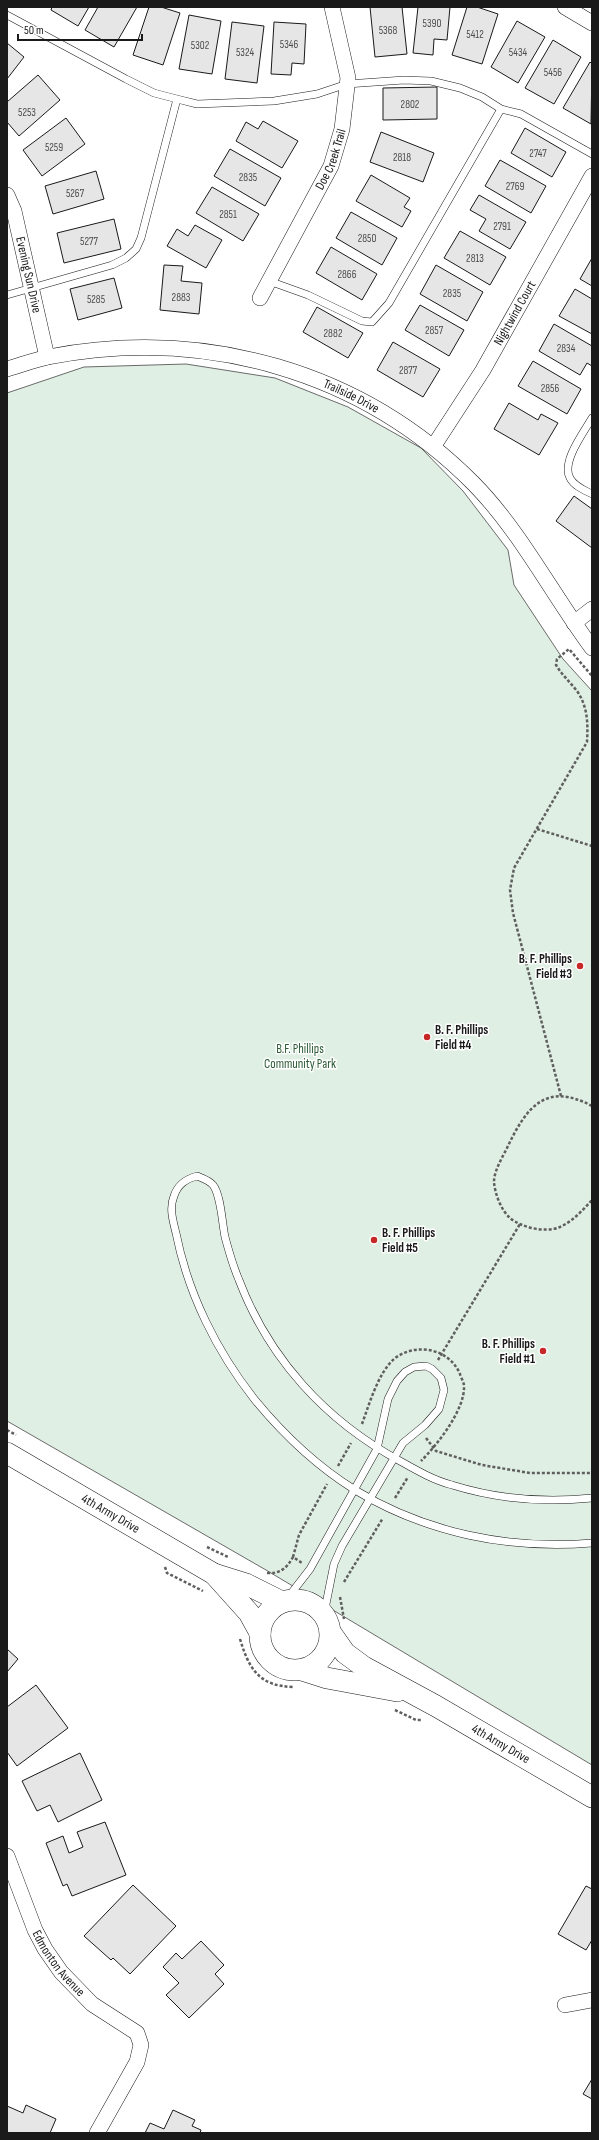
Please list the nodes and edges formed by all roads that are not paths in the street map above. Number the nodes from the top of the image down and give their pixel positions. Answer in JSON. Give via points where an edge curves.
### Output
{"nodes":[{"id":1,"x":332,"y":7,"type":"edge"},
{"id":2,"x":565,"y":7,"type":"edge"},
{"id":3,"x":7,"y":15,"type":"edge"},
{"id":4,"x":592,"y":23,"type":"edge"},
{"id":5,"x":347,"y":84,"type":"junction"},
{"id":6,"x":177,"y":100,"type":"junction"},
{"id":7,"x":501,"y":109,"type":"junction"},
{"id":8,"x":592,"y":154,"type":"edge"},
{"id":9,"x":592,"y":176,"type":"edge"},
{"id":10,"x":7,"y":195,"type":"edge"},
{"id":11,"x":269,"y":281,"type":"junction"},
{"id":12,"x":31,"y":289,"type":"junction"},
{"id":13,"x":7,"y":295,"type":"edge"},
{"id":14,"x":260,"y":298,"type":"dead end"},
{"id":15,"x":46,"y":357,"type":"junction"},
{"id":16,"x":7,"y":369,"type":"edge"},
{"id":17,"x":592,"y":418,"type":"edge"},
{"id":18,"x":433,"y":447,"type":"junction"},
{"id":19,"x":592,"y":494,"type":"edge"},
{"id":20,"x":592,"y":609,"type":"edge"},
{"id":21,"x":574,"y":623,"type":"junction"},
{"id":22,"x":592,"y":648,"type":"edge"},
{"id":23,"x":377,"y":1449,"type":"junction"},
{"id":24,"x":7,"y":1453,"type":"edge"},
{"id":25,"x":394,"y":1458,"type":"junction"},
{"id":26,"x":355,"y":1490,"type":"junction"},
{"id":27,"x":371,"y":1498,"type":"junction"},
{"id":28,"x":592,"y":1498,"type":"edge"},
{"id":29,"x":592,"y":1543,"type":"edge"},
{"id":30,"x":209,"y":1583,"type":"junction"},
{"id":31,"x":284,"y":1601,"type":"junction"},
{"id":32,"x":327,"y":1624,"type":"junction"},
{"id":33,"x":250,"y":1635,"type":"junction"},
{"id":34,"x":300,"y":1678,"type":"junction"},
{"id":35,"x":409,"y":1692,"type":"junction"},
{"id":36,"x":592,"y":1797,"type":"edge"},
{"id":37,"x":7,"y":1856,"type":"edge"},
{"id":38,"x":592,"y":2000,"type":"edge"},
{"id":39,"x":565,"y":2005,"type":"dead end"},
{"id":40,"x":97,"y":2133,"type":"edge"}],
"edges":[{"from":1,"to":5,"type":"street","name":"Doe Creek Trail","via":[[348,78]]},
{"from":2,"to":4,"type":"street"},
{"from":3,"to":6,"type":"lane","via":[[154,93]]},
{"from":5,"to":6,"type":"lane","via":[[317,94],[274,101],[197,104]]},
{"from":5,"to":7,"type":"lane","via":[[431,81],[460,88],[482,97]]},
{"from":5,"to":11,"type":"street","name":"Doe Creek Trail","via":[[342,129],[331,166]]},
{"from":6,"to":12,"type":"lane","via":[[146,221],[136,249],[112,265]]},
{"from":7,"to":8,"type":"lane","via":[[521,114]]},
{"from":7,"to":11,"type":"lane","via":[[388,303],[372,322],[362,321],[308,295]]},
{"from":9,"to":18,"type":"street","name":"Nightwind Court","via":[[483,370]]},
{"from":10,"to":12,"type":"street","name":"Evening Sun Drive","via":[[14,211]]},
{"from":11,"to":14,"type":"street","name":"Doe Creek Trail"},
{"from":12,"to":13,"type":"lane"},
{"from":12,"to":15,"type":"street","name":"Evening Sun Drive"},
{"from":15,"to":16,"type":"street","name":"Trailside Drive"},
{"from":15,"to":18,"type":"street","name":"Trailside Drive","via":[[132,348],[210,352],[244,357],[348,393],[376,407]]},
{"from":17,"to":19,"type":"lane","via":[[569,458],[567,470],[577,486]]},
{"from":18,"to":21,"type":"street","name":"Trailside Drive","via":[[492,504],[528,552]]},
{"from":20,"to":21,"type":"street"},
{"from":21,"to":22,"type":"street","name":"Trailside Drive"},
{"from":23,"to":25,"type":"lane"},
{"from":23,"to":25,"type":"lane","via":[[388,1399],[400,1375],[414,1367],[426,1366],[432,1369],[440,1378],[444,1390],[439,1409],[406,1440]]},
{"from":23,"to":26,"type":"lane"},
{"from":23,"to":26,"type":"lane","via":[[344,1426],[322,1406],[283,1360],[266,1335],[239,1281],[225,1238],[217,1192],[213,1185],[197,1176],[181,1184],[174,1195],[171,1212],[177,1240],[195,1296],[220,1348],[255,1400],[276,1423],[322,1465]]},
{"from":24,"to":30,"type":"street","name":"4th Army Drive","via":[[95,1504]]},
{"from":25,"to":27,"type":"lane"},
{"from":25,"to":28,"type":"lane","via":[[439,1481],[484,1493],[541,1500]]},
{"from":26,"to":27,"type":"lane"},
{"from":26,"to":31,"type":"lane","via":[[310,1569]]},
{"from":27,"to":29,"type":"lane","via":[[423,1522],[482,1538],[542,1545]]},
{"from":27,"to":32,"type":"lane","via":[[334,1564]]},
{"from":30,"to":31,"type":"street","name":"4th Army Drive","via":[[246,1584]]},
{"from":30,"to":33,"type":"street","name":"4th Army Drive","via":[[241,1603]]},
{"from":31,"to":32,"type":"street","name":"4th Army Drive","via":[[308,1601],[317,1606]]},
{"from":31,"to":33,"type":"street","via":[[270,1609]]},
{"from":32,"to":34,"type":"street","via":[[326,1652]]},
{"from":32,"to":35,"type":"street","name":"4th Army Drive","via":[[345,1653]]},
{"from":33,"to":34,"type":"street","name":"4th Army Drive","via":[[261,1644],[272,1662],[291,1670]]},
{"from":34,"to":35,"type":"street","name":"4th Army Drive","via":[[327,1678]]},
{"from":35,"to":36,"type":"street","name":"4th Army Drive"},
{"from":37,"to":40,"type":"street","name":"Edmonton Avenue","via":[[31,1920],[52,1959],[72,1985],[92,2004],[137,2033],[141,2045],[137,2062]]},
{"from":38,"to":39,"type":"street"}]}
